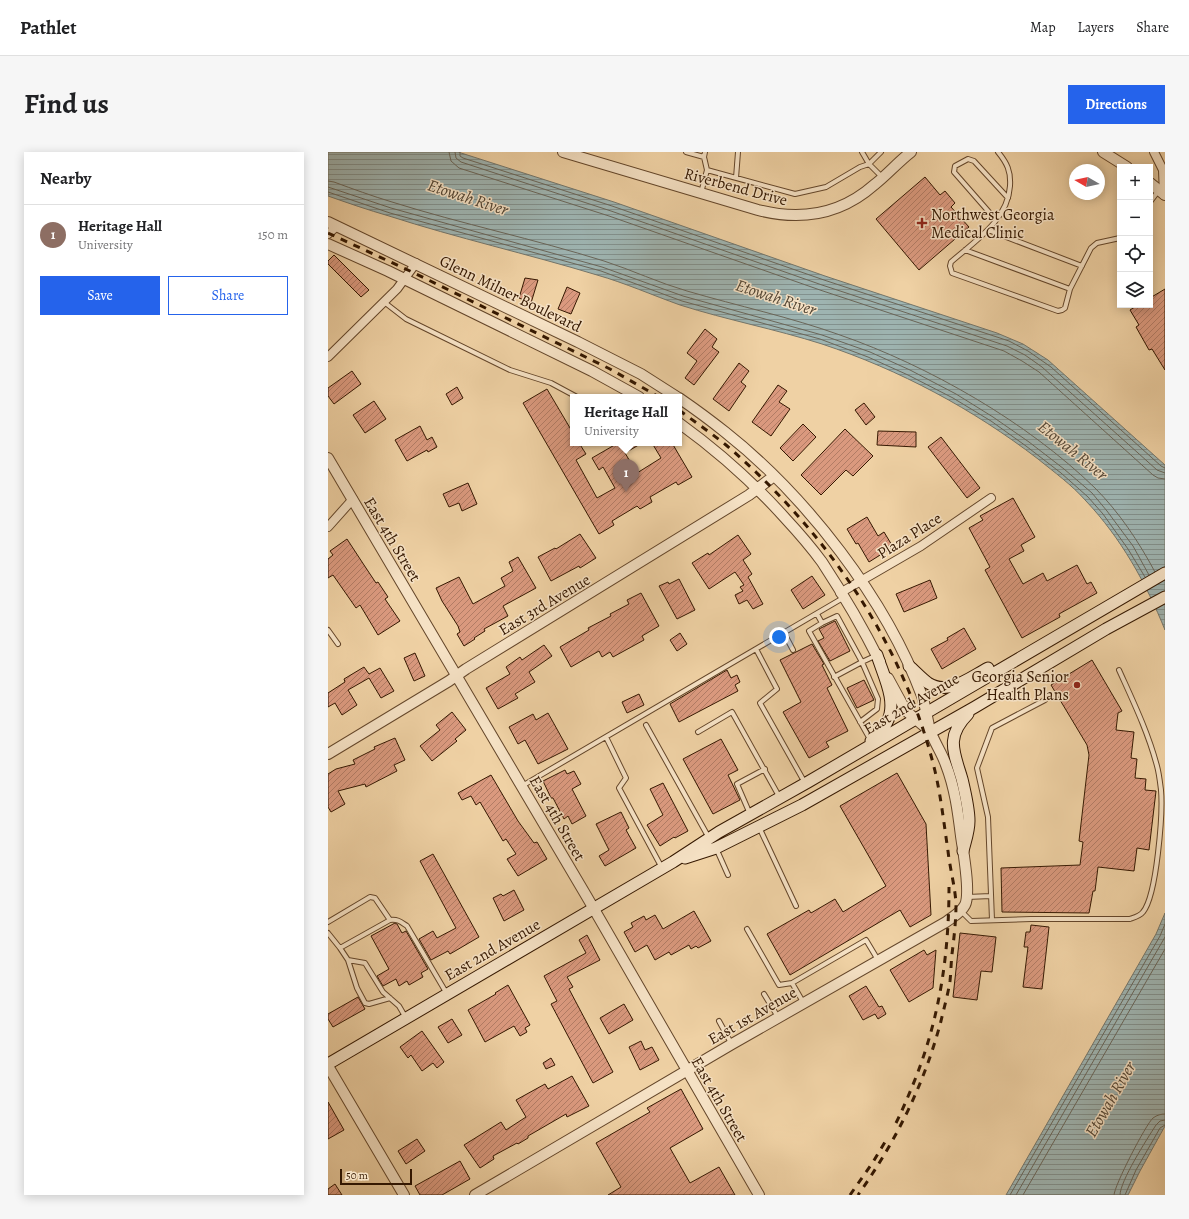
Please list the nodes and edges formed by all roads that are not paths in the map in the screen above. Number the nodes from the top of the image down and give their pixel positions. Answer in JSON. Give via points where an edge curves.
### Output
{"nodes":[{"id":1,"x":563,"y":152,"type":"edge"},
{"id":2,"x":686,"y":152,"type":"edge"},
{"id":3,"x":738,"y":152,"type":"edge"},
{"id":4,"x":862,"y":152,"type":"edge"},
{"id":5,"x":881,"y":152,"type":"edge"},
{"id":6,"x":911,"y":152,"type":"edge"},
{"id":7,"x":998,"y":152,"type":"edge"},
{"id":8,"x":1103,"y":152,"type":"edge"},
{"id":9,"x":1154,"y":152,"type":"edge"},
{"id":10,"x":705,"y":154,"type":"edge"},
{"id":11,"x":869,"y":164,"type":"junction"},
{"id":12,"x":1122,"y":164,"type":"edge"},
{"id":13,"x":707,"y":170,"type":"junction"},
{"id":14,"x":883,"y":177,"type":"junction"},
{"id":15,"x":736,"y":178,"type":"junction"},
{"id":16,"x":1153,"y":185,"type":"edge"},
{"id":17,"x":701,"y":193,"type":"junction"},
{"id":18,"x":1163,"y":193,"type":"edge"},
{"id":19,"x":1008,"y":198,"type":"junction"},
{"id":20,"x":1153,"y":200,"type":"edge"},
{"id":21,"x":996,"y":220,"type":"junction"},
{"id":22,"x":333,"y":224,"type":"edge"},
{"id":23,"x":988,"y":230,"type":"junction"},
{"id":24,"x":328,"y":234,"type":"edge"},
{"id":25,"x":1117,"y":239,"type":"edge"},
{"id":26,"x":328,"y":244,"type":"edge"},
{"id":27,"x":965,"y":250,"type":"junction"},
{"id":28,"x":416,"y":263,"type":"junction"},
{"id":29,"x":1082,"y":266,"type":"junction"},
{"id":30,"x":404,"y":280,"type":"junction"},
{"id":31,"x":1070,"y":289,"type":"junction"},
{"id":32,"x":383,"y":302,"type":"junction"},
{"id":33,"x":328,"y":357,"type":"edge"},
{"id":34,"x":572,"y":394,"type":"edge"},
{"id":35,"x":634,"y":394,"type":"edge"},
{"id":36,"x":671,"y":394,"type":"edge"},
{"id":37,"x":682,"y":401,"type":"edge"},
{"id":38,"x":682,"y":425,"type":"edge"},
{"id":39,"x":328,"y":458,"type":"edge"},
{"id":40,"x":774,"y":476,"type":"junction"},
{"id":41,"x":758,"y":489,"type":"junction"},
{"id":42,"x":991,"y":498,"type":"dead end"},
{"id":43,"x":353,"y":499,"type":"junction"},
{"id":44,"x":328,"y":527,"type":"edge"},
{"id":45,"x":1165,"y":573,"type":"edge"},
{"id":46,"x":861,"y":582,"type":"junction"},
{"id":47,"x":842,"y":596,"type":"junction"},
{"id":48,"x":1165,"y":597,"type":"edge"},
{"id":49,"x":817,"y":614,"type":"junction"},
{"id":50,"x":822,"y":623,"type":"junction"},
{"id":51,"x":328,"y":630,"type":"edge"},
{"id":52,"x":784,"y":633,"type":"junction"},
{"id":53,"x":338,"y":644,"type":"dead end"},
{"id":54,"x":756,"y":649,"type":"junction"},
{"id":55,"x":793,"y":650,"type":"dead end"},
{"id":56,"x":877,"y":655,"type":"junction"},
{"id":57,"x":862,"y":662,"type":"junction"},
{"id":58,"x":909,"y":666,"type":"junction"},
{"id":59,"x":1002,"y":668,"type":"junction"},
{"id":60,"x":1118,"y":670,"type":"dead end"},
{"id":61,"x":457,"y":676,"type":"junction"},
{"id":62,"x":834,"y":677,"type":"junction"},
{"id":63,"x":1045,"y":700,"type":"dead end"},
{"id":64,"x":975,"y":707,"type":"junction"},
{"id":65,"x":926,"y":713,"type":"junction"},
{"id":66,"x":915,"y":720,"type":"junction"},
{"id":67,"x":860,"y":722,"type":"junction"},
{"id":68,"x":646,"y":725,"type":"dead end"},
{"id":69,"x":698,"y":732,"type":"dead end"},
{"id":70,"x":931,"y":732,"type":"junction"},
{"id":71,"x":606,"y":737,"type":"junction"},
{"id":72,"x":868,"y":745,"type":"junction"},
{"id":73,"x":328,"y":754,"type":"edge"},
{"id":74,"x":764,"y":770,"type":"junction"},
{"id":75,"x":806,"y":784,"type":"junction"},
{"id":76,"x":522,"y":786,"type":"junction"},
{"id":77,"x":780,"y":798,"type":"junction"},
{"id":78,"x":750,"y":814,"type":"junction"},
{"id":79,"x":759,"y":827,"type":"junction"},
{"id":80,"x":709,"y":838,"type":"junction"},
{"id":81,"x":716,"y":848,"type":"junction"},
{"id":82,"x":963,"y":852,"type":"junction"},
{"id":83,"x":673,"y":862,"type":"junction"},
{"id":84,"x":662,"y":868,"type":"junction"},
{"id":85,"x":728,"y":875,"type":"dead end"},
{"id":86,"x":991,"y":896,"type":"junction"},
{"id":87,"x":966,"y":897,"type":"junction"},
{"id":88,"x":796,"y":906,"type":"dead end"},
{"id":89,"x":593,"y":908,"type":"junction"},
{"id":90,"x":961,"y":911,"type":"junction"},
{"id":91,"x":390,"y":920,"type":"junction"},
{"id":92,"x":992,"y":920,"type":"junction"},
{"id":93,"x":328,"y":922,"type":"edge"},
{"id":94,"x":747,"y":929,"type":"dead end"},
{"id":95,"x":328,"y":933,"type":"edge"},
{"id":96,"x":340,"y":948,"type":"junction"},
{"id":97,"x":348,"y":960,"type":"junction"},
{"id":98,"x":878,"y":961,"type":"junction"},
{"id":99,"x":792,"y":983,"type":"junction"},
{"id":100,"x":447,"y":994,"type":"junction"},
{"id":101,"x":764,"y":994,"type":"dead end"},
{"id":102,"x":390,"y":998,"type":"junction"},
{"id":103,"x":804,"y":1003,"type":"junction"},
{"id":104,"x":778,"y":1017,"type":"junction"},
{"id":105,"x":406,"y":1018,"type":"junction"},
{"id":106,"x":718,"y":1021,"type":"dead end"},
{"id":107,"x":732,"y":1044,"type":"junction"},
{"id":108,"x":328,"y":1065,"type":"edge"},
{"id":109,"x":686,"y":1071,"type":"junction"},
{"id":110,"x":404,"y":1195,"type":"edge"},
{"id":111,"x":476,"y":1195,"type":"edge"},
{"id":112,"x":759,"y":1195,"type":"edge"}],
"edges":[{"from":1,"to":17,"type":"street","name":"Riverbend Drive"},
{"from":2,"to":10,"type":"lane"},
{"from":3,"to":15,"type":"lane"},
{"from":4,"to":11,"type":"lane"},
{"from":5,"to":11,"type":"lane"},
{"from":6,"to":14,"type":"street","name":"Riverbend Drive"},
{"from":7,"to":19,"type":"lane","via":[[1008,166]]},
{"from":8,"to":12,"type":"street"},
{"from":9,"to":18,"type":"street","via":[[1163,170]]},
{"from":10,"to":13,"type":"lane"},
{"from":11,"to":14,"type":"lane"},
{"from":11,"to":15,"type":"lane","via":[[826,187],[795,194]]},
{"from":13,"to":15,"type":"lane"},
{"from":13,"to":17,"type":"lane"},
{"from":14,"to":17,"type":"street","name":"Riverbend Drive","via":[[852,202],[827,212],[799,216],[778,215]]},
{"from":16,"to":18,"type":"street"},
{"from":18,"to":20,"type":"lane"},
{"from":19,"to":21,"type":"lane"},
{"from":19,"to":21,"type":"lane","via":[[974,161],[968,159],[955,166],[954,172]]},
{"from":21,"to":23,"type":"lane"},
{"from":22,"to":24,"type":"street"},
{"from":22,"to":28,"type":"street","name":"Glenn Milner Boulevard"},
{"from":23,"to":27,"type":"lane"},
{"from":23,"to":29,"type":"lane"},
{"from":25,"to":29,"type":"lane","via":[[1094,245]]},
{"from":26,"to":30,"type":"street"},
{"from":27,"to":31,"type":"lane"},
{"from":27,"to":31,"type":"lane","via":[[951,262],[952,273],[1054,311],[1065,308]]},
{"from":28,"to":30,"type":"street"},
{"from":28,"to":36,"type":"street","name":"Glenn Milner Boulevard","via":[[627,367]]},
{"from":29,"to":31,"type":"lane"},
{"from":30,"to":32,"type":"street"},
{"from":30,"to":35,"type":"street","via":[[592,371]]},
{"from":32,"to":33,"type":"street"},
{"from":32,"to":34,"type":"lane","via":[[406,319],[510,370],[551,382]]},
{"from":37,"to":40,"type":"street","name":"Glenn Milner Boulevard","via":[[726,432]]},
{"from":38,"to":41,"type":"street","name":"Glenn Milner Boulevard","via":[[735,467]]},
{"from":39,"to":43,"type":"street","name":"East 4th Street"},
{"from":40,"to":41,"type":"street","name":"East 3rd Avenue"},
{"from":40,"to":46,"type":"street","name":"Glenn Milner Boulevard","via":[[823,530]]},
{"from":41,"to":47,"type":"street","name":"Glenn Milner Boulevard","via":[[821,562]]},
{"from":41,"to":61,"type":"street","name":"East 3rd Avenue"},
{"from":42,"to":46,"type":"street","name":"Plaza Place","via":[[921,546]]},
{"from":43,"to":44,"type":"street"},
{"from":43,"to":61,"type":"street","name":"East 4th Street"},
{"from":45,"to":59,"type":"main road","name":"East 2nd Avenue"},
{"from":46,"to":47,"type":"street","name":"Plaza Place"},
{"from":46,"to":58,"type":"street","name":"Glenn Milner Boulevard","via":[[888,624]]},
{"from":47,"to":49,"type":"lane"},
{"from":47,"to":56,"type":"street","name":"Glenn Milner Boulevard"},
{"from":48,"to":64,"type":"main road","name":"East 2nd Avenue"},
{"from":49,"to":50,"type":"lane"},
{"from":49,"to":52,"type":"lane"},
{"from":50,"to":57,"type":"lane","via":[[837,616]]},
{"from":50,"to":62,"type":"lane","via":[[809,631]]},
{"from":51,"to":53,"type":"lane"},
{"from":52,"to":54,"type":"lane"},
{"from":52,"to":55,"type":"lane"},
{"from":54,"to":71,"type":"lane"},
{"from":54,"to":75,"type":"lane","via":[[777,689],[760,703]]},
{"from":56,"to":57,"type":"lane"},
{"from":56,"to":66,"type":"street","name":"Glenn Milner Boulevard","via":[[906,711]]},
{"from":56,"to":72,"type":"main road","via":[[892,705],[887,722]]},
{"from":57,"to":62,"type":"lane"},
{"from":57,"to":67,"type":"lane","via":[[878,698],[877,709]]},
{"from":58,"to":59,"type":"main road","via":[[932,685],[945,688],[953,687],[989,668]]},
{"from":58,"to":65,"type":"street","name":"Glenn Milner Boulevard","via":[[923,698]]},
{"from":59,"to":65,"type":"main road","name":"East 2nd Avenue"},
{"from":60,"to":92,"type":"lane","via":[[1141,718],[1157,766],[1161,790],[1154,882],[1144,911],[1130,919]]},
{"from":61,"to":73,"type":"street","name":"East 3rd Avenue"},
{"from":61,"to":76,"type":"street","name":"East 4th Street"},
{"from":62,"to":67,"type":"lane"},
{"from":63,"to":86,"type":"lane","via":[[992,728],[977,768],[988,818]]},
{"from":64,"to":70,"type":"main road","name":"East 2nd Avenue"},
{"from":64,"to":82,"type":"main road","via":[[960,722],[953,747],[970,821]]},
{"from":65,"to":66,"type":"main road","name":"East 2nd Avenue"},
{"from":65,"to":70,"type":"street","name":"Glenn Milner Boulevard"},
{"from":66,"to":70,"type":"street","name":"Glenn Milner Boulevard"},
{"from":66,"to":72,"type":"main road","name":"East 2nd Avenue"},
{"from":67,"to":72,"type":"lane"},
{"from":68,"to":80,"type":"lane"},
{"from":69,"to":74,"type":"lane","via":[[732,712]]},
{"from":70,"to":79,"type":"main road","name":"East 2nd Avenue"},
{"from":70,"to":82,"type":"street","name":"Glenn Milner Boulevard","via":[[942,754],[954,790]]},
{"from":71,"to":76,"type":"lane"},
{"from":71,"to":84,"type":"lane","via":[[626,778],[620,788]]},
{"from":72,"to":75,"type":"main road","name":"East 2nd Avenue"},
{"from":74,"to":77,"type":"lane"},
{"from":74,"to":78,"type":"lane","via":[[737,784]]},
{"from":75,"to":77,"type":"main road","name":"East 2nd Avenue"},
{"from":76,"to":89,"type":"street","name":"East 4th Street"},
{"from":77,"to":78,"type":"main road","name":"East 2nd Avenue"},
{"from":78,"to":80,"type":"main road","name":"East 2nd Avenue"},
{"from":79,"to":81,"type":"main road","name":"East 2nd Avenue"},
{"from":79,"to":88,"type":"lane"},
{"from":80,"to":83,"type":"main road","name":"East 2nd Avenue"},
{"from":81,"to":83,"type":"main road","name":"East 2nd Avenue"},
{"from":81,"to":85,"type":"lane"},
{"from":82,"to":87,"type":"street","name":"Glenn Milner Boulevard"},
{"from":83,"to":84,"type":"main road","name":"East 2nd Avenue"},
{"from":84,"to":89,"type":"main road","name":"East 2nd Avenue"},
{"from":86,"to":87,"type":"lane"},
{"from":86,"to":92,"type":"lane"},
{"from":87,"to":90,"type":"street","name":"Glenn Milner Boulevard"},
{"from":89,"to":100,"type":"main road","name":"East 2nd Avenue"},
{"from":89,"to":109,"type":"street","name":"East 4th Street"},
{"from":90,"to":92,"type":"lane","via":[[971,921]]},
{"from":90,"to":98,"type":"street","name":"East 1st Avenue"},
{"from":91,"to":93,"type":"lane","via":[[378,901],[370,897]]},
{"from":91,"to":96,"type":"lane"},
{"from":91,"to":100,"type":"lane","via":[[396,919],[407,926]]},
{"from":94,"to":99,"type":"lane","via":[[780,985]]},
{"from":95,"to":96,"type":"lane"},
{"from":96,"to":97,"type":"lane"},
{"from":97,"to":102,"type":"lane","via":[[365,963],[383,992]]},
{"from":97,"to":102,"type":"lane","via":[[365,1003]]},
{"from":98,"to":99,"type":"lane","via":[[866,940]]},
{"from":98,"to":103,"type":"street","name":"East 1st Avenue"},
{"from":99,"to":103,"type":"lane"},
{"from":100,"to":105,"type":"main road","name":"East 2nd Avenue"},
{"from":101,"to":104,"type":"lane"},
{"from":102,"to":105,"type":"lane","via":[[399,1006]]},
{"from":103,"to":104,"type":"street","name":"East 1st Avenue"},
{"from":104,"to":107,"type":"street","name":"East 1st Avenue"},
{"from":105,"to":108,"type":"main road","name":"East 2nd Avenue"},
{"from":106,"to":107,"type":"lane"},
{"from":107,"to":109,"type":"street","name":"East 1st Avenue"},
{"from":108,"to":110,"type":"street"},
{"from":109,"to":111,"type":"street","name":"East 1st Avenue"},
{"from":109,"to":112,"type":"street","name":"East 4th Street"}]}
